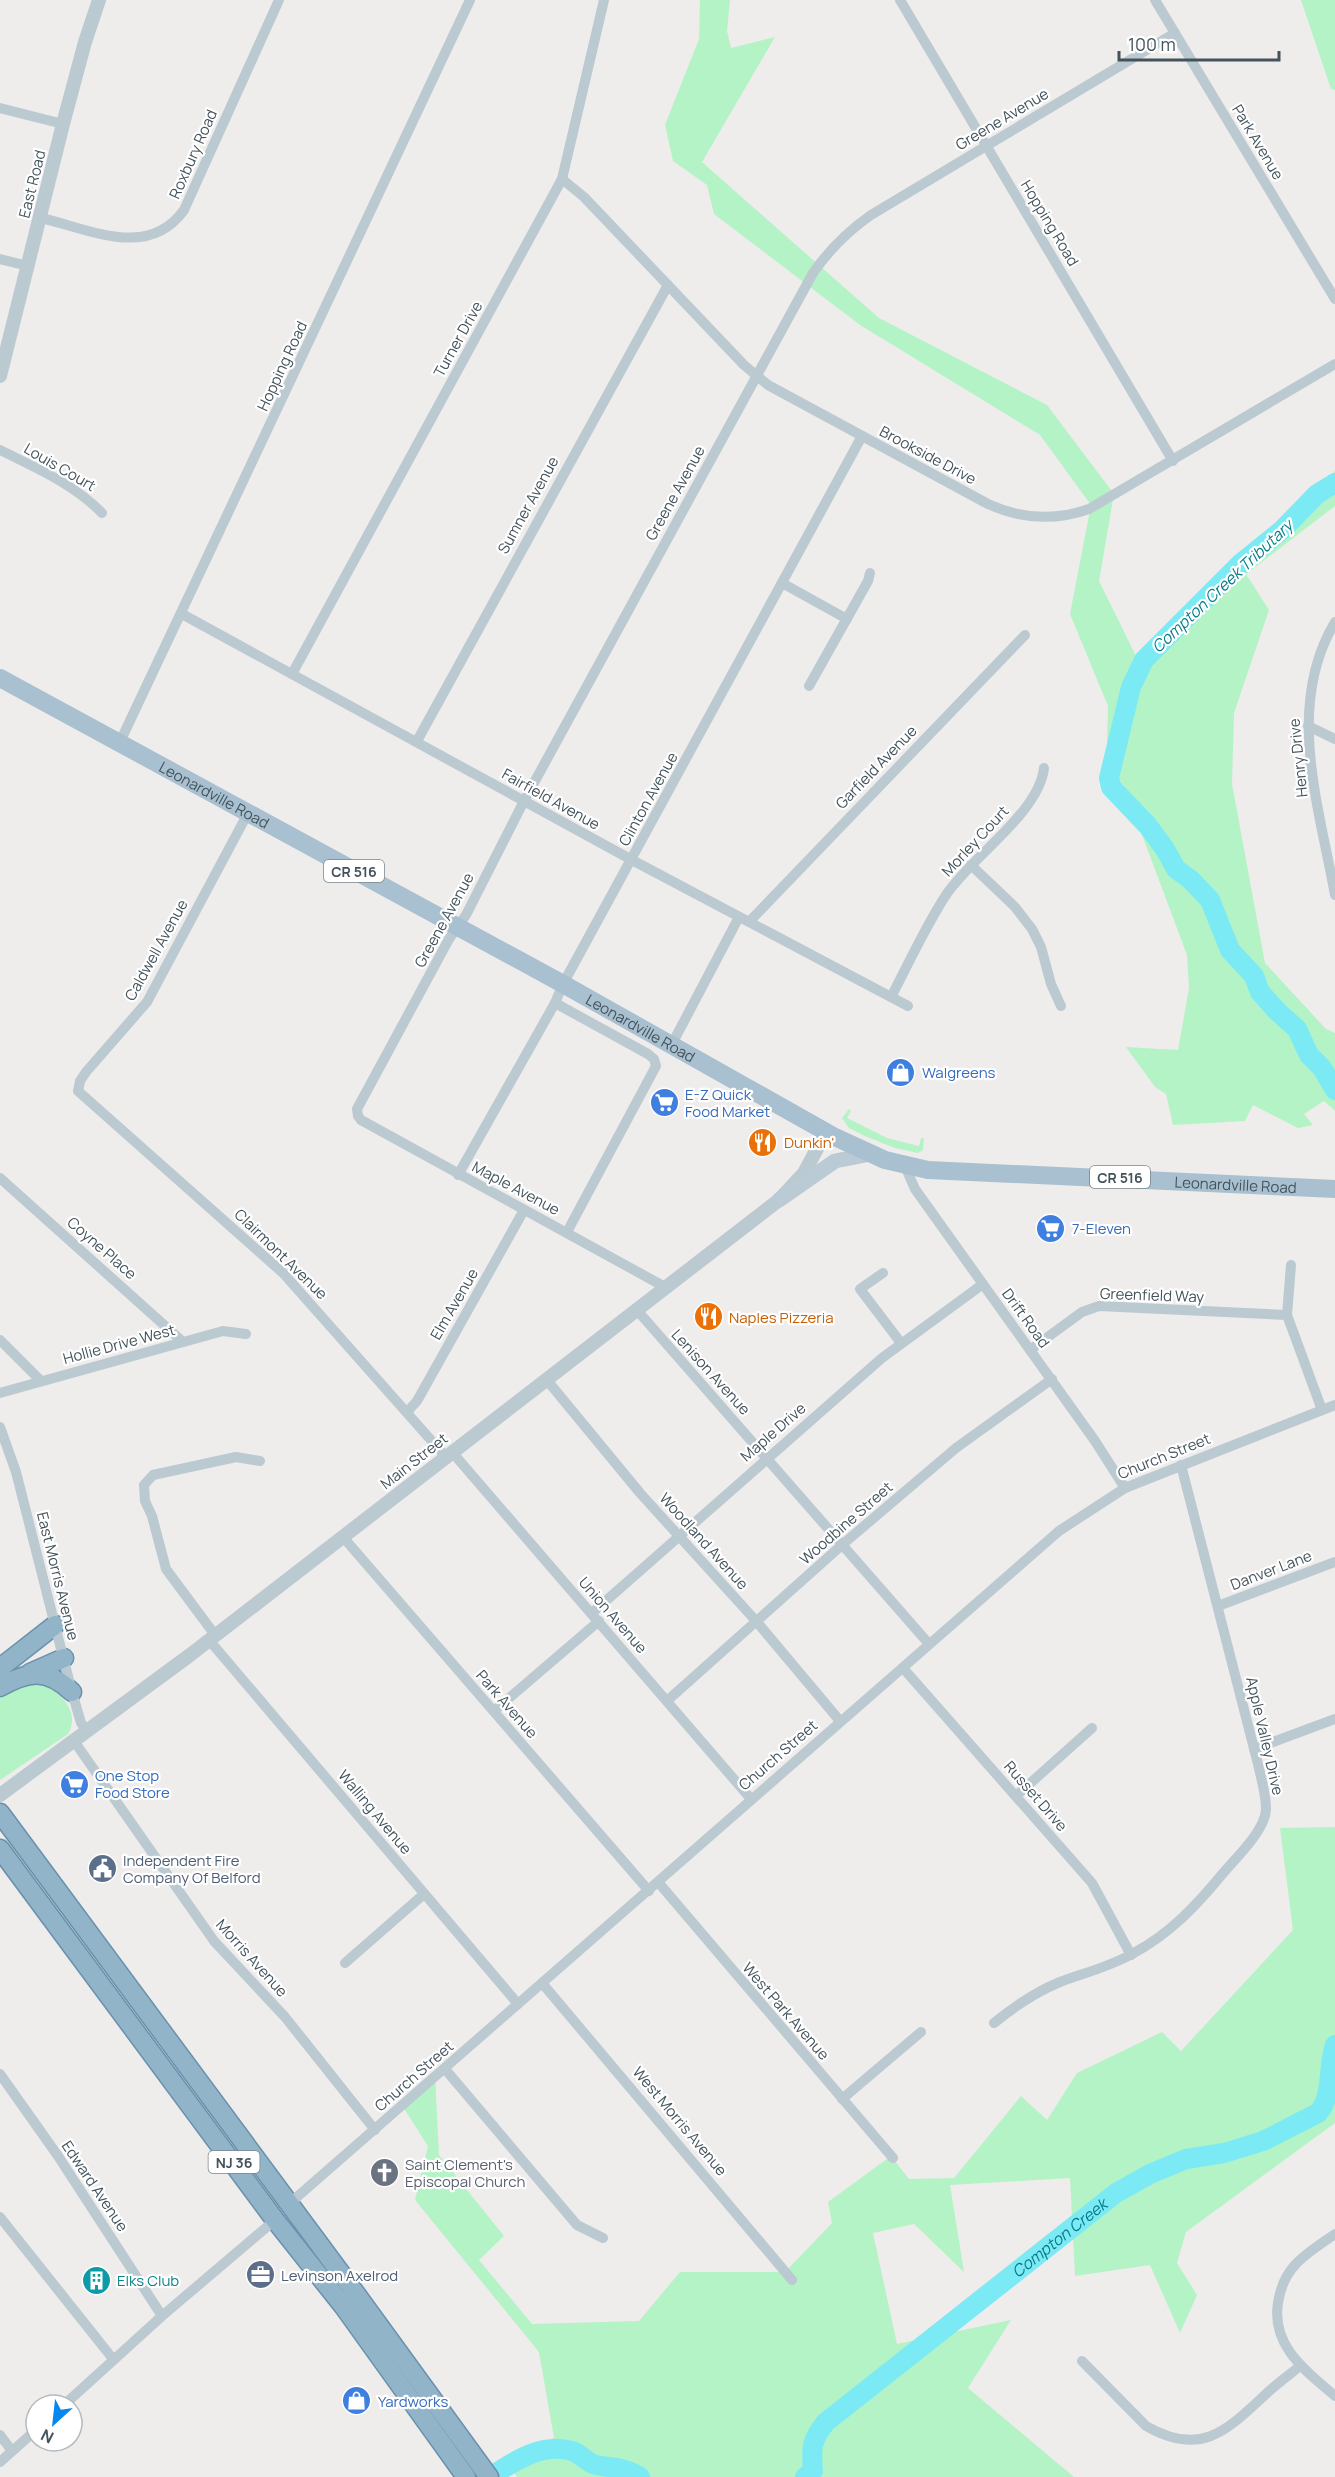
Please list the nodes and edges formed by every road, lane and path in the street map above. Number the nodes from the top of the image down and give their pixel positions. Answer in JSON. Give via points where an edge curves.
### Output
{"nodes":[{"id":1,"x":99,"y":0,"type":"edge"},
{"id":2,"x":279,"y":0,"type":"edge"},
{"id":3,"x":470,"y":0,"type":"edge"},
{"id":4,"x":604,"y":0,"type":"edge"},
{"id":5,"x":900,"y":0,"type":"edge"},
{"id":6,"x":1155,"y":0,"type":"edge"},
{"id":7,"x":1175,"y":33,"type":"junction"},
{"id":8,"x":0,"y":108,"type":"edge"},
{"id":9,"x":63,"y":124,"type":"junction"},
{"id":10,"x":986,"y":145,"type":"junction"},
{"id":11,"x":562,"y":179,"type":"junction"},
{"id":12,"x":41,"y":218,"type":"junction"},
{"id":13,"x":0,"y":260,"type":"edge"},
{"id":14,"x":28,"y":266,"type":"junction"},
{"id":15,"x":668,"y":285,"type":"junction"},
{"id":16,"x":1335,"y":299,"type":"edge"},
{"id":17,"x":1335,"y":364,"type":"edge"},
{"id":18,"x":756,"y":375,"type":"junction"},
{"id":19,"x":0,"y":376,"type":"edge"},
{"id":20,"x":862,"y":436,"type":"junction"},
{"id":21,"x":0,"y":450,"type":"edge"},
{"id":22,"x":1173,"y":461,"type":"junction"},
{"id":23,"x":102,"y":513,"type":"dead end"},
{"id":24,"x":870,"y":573,"type":"dead end"},
{"id":25,"x":782,"y":584,"type":"junction"},
{"id":26,"x":182,"y":614,"type":"junction"},
{"id":27,"x":846,"y":619,"type":"junction"},
{"id":28,"x":1335,"y":622,"type":"edge"},
{"id":29,"x":1025,"y":634,"type":"dead end"},
{"id":30,"x":292,"y":674,"type":"junction"},
{"id":31,"x":0,"y":678,"type":"edge"},
{"id":32,"x":809,"y":687,"type":"dead end"},
{"id":33,"x":1308,"y":726,"type":"junction"},
{"id":34,"x":1335,"y":739,"type":"edge"},
{"id":35,"x":417,"y":741,"type":"junction"},
{"id":36,"x":119,"y":744,"type":"junction"},
{"id":37,"x":1044,"y":768,"type":"dead end"},
{"id":38,"x":524,"y":801,"type":"junction"},
{"id":39,"x":248,"y":813,"type":"junction"},
{"id":40,"x":632,"y":860,"type":"junction"},
{"id":41,"x":970,"y":865,"type":"junction"},
{"id":42,"x":1335,"y":895,"type":"edge"},
{"id":43,"x":744,"y":920,"type":"junction"},
{"id":44,"x":458,"y":927,"type":"junction"},
{"id":45,"x":563,"y":984,"type":"junction"},
{"id":46,"x":891,"y":997,"type":"junction"},
{"id":47,"x":555,"y":1003,"type":"junction"},
{"id":48,"x":908,"y":1006,"type":"dead end"},
{"id":49,"x":1061,"y":1006,"type":"dead end"},
{"id":50,"x":672,"y":1044,"type":"junction"},
{"id":51,"x":78,"y":1091,"type":"joint"},
{"id":52,"x":357,"y":1112,"type":"joint"},
{"id":53,"x":826,"y":1132,"type":"junction"},
{"id":54,"x":871,"y":1154,"type":"junction"},
{"id":55,"x":904,"y":1166,"type":"junction"},
{"id":56,"x":458,"y":1175,"type":"junction"},
{"id":57,"x":0,"y":1178,"type":"edge"},
{"id":58,"x":1335,"y":1189,"type":"edge"},
{"id":59,"x":779,"y":1200,"type":"junction"},
{"id":60,"x":524,"y":1210,"type":"junction"},
{"id":61,"x":567,"y":1232,"type":"junction"},
{"id":62,"x":1291,"y":1265,"type":"dead end"},
{"id":63,"x":884,"y":1273,"type":"dead end"},
{"id":64,"x":983,"y":1284,"type":"junction"},
{"id":65,"x":665,"y":1287,"type":"junction"},
{"id":66,"x":636,"y":1309,"type":"junction"},
{"id":67,"x":1287,"y":1316,"type":"junction"},
{"id":68,"x":246,"y":1334,"type":"dead end"},
{"id":69,"x":0,"y":1341,"type":"edge"},
{"id":70,"x":183,"y":1341,"type":"junction"},
{"id":71,"x":901,"y":1343,"type":"junction"},
{"id":72,"x":1030,"y":1350,"type":"junction"},
{"id":73,"x":546,"y":1379,"type":"junction"},
{"id":74,"x":1052,"y":1379,"type":"junction"},
{"id":75,"x":41,"y":1381,"type":"junction"},
{"id":76,"x":0,"y":1393,"type":"edge"},
{"id":77,"x":1335,"y":1405,"type":"edge"},
{"id":78,"x":1322,"y":1410,"type":"junction"},
{"id":79,"x":407,"y":1412,"type":"junction"},
{"id":80,"x":0,"y":1427,"type":"edge"},
{"id":81,"x":449,"y":1454,"type":"junction"},
{"id":82,"x":767,"y":1458,"type":"junction"},
{"id":83,"x":260,"y":1461,"type":"dead end"},
{"id":84,"x":1180,"y":1465,"type":"junction"},
{"id":85,"x":1125,"y":1488,"type":"junction"},
{"id":86,"x":678,"y":1536,"type":"junction"},
{"id":87,"x":343,"y":1537,"type":"junction"},
{"id":88,"x":843,"y":1544,"type":"junction"},
{"id":89,"x":1335,"y":1563,"type":"edge"},
{"id":90,"x":1218,"y":1606,"type":"junction"},
{"id":91,"x":595,"y":1617,"type":"junction"},
{"id":92,"x":756,"y":1621,"type":"junction"},
{"id":93,"x":55,"y":1625,"type":"junction"},
{"id":94,"x":212,"y":1637,"type":"junction"},
{"id":95,"x":929,"y":1644,"type":"junction"},
{"id":96,"x":64,"y":1659,"type":"junction"},
{"id":97,"x":0,"y":1668,"type":"edge"},
{"id":98,"x":903,"y":1668,"type":"junction"},
{"id":99,"x":29,"y":1674,"type":"junction"},
{"id":100,"x":0,"y":1687,"type":"edge"},
{"id":101,"x":72,"y":1692,"type":"junction"},
{"id":102,"x":668,"y":1700,"type":"junction"},
{"id":103,"x":494,"y":1712,"type":"junction"},
{"id":104,"x":1335,"y":1719,"type":"edge"},
{"id":105,"x":840,"y":1721,"type":"junction"},
{"id":106,"x":1092,"y":1728,"type":"dead end"},
{"id":107,"x":88,"y":1732,"type":"junction"},
{"id":108,"x":74,"y":1741,"type":"junction"},
{"id":109,"x":1254,"y":1749,"type":"junction"},
{"id":110,"x":0,"y":1795,"type":"edge"},
{"id":111,"x":1016,"y":1796,"type":"junction"},
{"id":112,"x":751,"y":1799,"type":"junction"},
{"id":113,"x":0,"y":1813,"type":"edge"},
{"id":114,"x":0,"y":1849,"type":"edge"},
{"id":115,"x":658,"y":1882,"type":"junction"},
{"id":116,"x":648,"y":1891,"type":"junction"},
{"id":117,"x":424,"y":1894,"type":"junction"},
{"id":118,"x":1131,"y":1955,"type":"junction"},
{"id":119,"x":345,"y":1963,"type":"dead end"},
{"id":120,"x":542,"y":1983,"type":"junction"},
{"id":121,"x":518,"y":2004,"type":"junction"},
{"id":122,"x":994,"y":2023,"type":"dead end"},
{"id":123,"x":921,"y":2032,"type":"dead end"},
{"id":124,"x":445,"y":2069,"type":"junction"},
{"id":125,"x":0,"y":2074,"type":"edge"},
{"id":126,"x":842,"y":2099,"type":"junction"},
{"id":127,"x":375,"y":2130,"type":"junction"},
{"id":128,"x":893,"y":2158,"type":"dead end"},
{"id":129,"x":290,"y":2204,"type":"junction"},
{"id":130,"x":0,"y":2217,"type":"edge"},
{"id":131,"x":275,"y":2220,"type":"junction"},
{"id":132,"x":1335,"y":2234,"type":"edge"},
{"id":133,"x":603,"y":2238,"type":"dead end"},
{"id":134,"x":792,"y":2280,"type":"dead end"},
{"id":135,"x":162,"y":2316,"type":"junction"},
{"id":136,"x":113,"y":2359,"type":"junction"},
{"id":137,"x":1082,"y":2361,"type":"dead end"},
{"id":138,"x":1300,"y":2366,"type":"junction"},
{"id":139,"x":77,"y":2393,"type":"edge"},
{"id":140,"x":1335,"y":2396,"type":"edge"},
{"id":141,"x":0,"y":2435,"type":"edge"},
{"id":142,"x":24,"y":2440,"type":"edge"},
{"id":143,"x":12,"y":2451,"type":"junction"},
{"id":144,"x":0,"y":2462,"type":"edge"},
{"id":145,"x":485,"y":2471,"type":"edge"},
{"id":146,"x":466,"y":2477,"type":"edge"}],
"edges":[{"from":1,"to":9,"type":"street","name":"East Road"},
{"from":2,"to":12,"type":"street","name":"Roxbury Road","via":[[184,210],[172,225],[154,235],[127,239]]},
{"from":3,"to":26,"type":"street","name":"Hopping Road"},
{"from":4,"to":11,"type":"street","name":"Turner Drive"},
{"from":5,"to":10,"type":"street","name":"Hopping Road"},
{"from":6,"to":7,"type":"street","name":"Park Avenue"},
{"from":7,"to":10,"type":"street","name":"Greene Avenue"},
{"from":7,"to":16,"type":"street","name":"Park Avenue"},
{"from":8,"to":9,"type":"street"},
{"from":9,"to":12,"type":"street","name":"East Road"},
{"from":10,"to":18,"type":"street","name":"Greene Avenue","via":[[871,215],[840,240],[813,273]]},
{"from":10,"to":22,"type":"street","name":"Hopping Road"},
{"from":11,"to":15,"type":"street","name":"Brookside Drive"},
{"from":11,"to":30,"type":"street","name":"Turner Drive"},
{"from":12,"to":14,"type":"street","name":"East Road"},
{"from":13,"to":14,"type":"street"},
{"from":14,"to":19,"type":"street","name":"East Road"},
{"from":15,"to":18,"type":"street","name":"Brookside Drive"},
{"from":15,"to":35,"type":"street","name":"Sumner Avenue"},
{"from":17,"to":22,"type":"street","name":"Brookside Drive"},
{"from":18,"to":20,"type":"street","name":"Brookside Drive"},
{"from":18,"to":38,"type":"street","name":"Greene Avenue"},
{"from":20,"to":22,"type":"street","name":"Brookside Drive","via":[[988,504],[1031,517],[1065,516],[1089,509]]},
{"from":20,"to":25,"type":"street","name":"Clinton Avenue"},
{"from":21,"to":23,"type":"street","name":"Louis Court","via":[[56,478],[85,496]]},
{"from":24,"to":27,"type":"street"},
{"from":25,"to":27,"type":"street"},
{"from":25,"to":40,"type":"street","name":"Clinton Avenue"},
{"from":26,"to":30,"type":"street","name":"Fairfield Avenue"},
{"from":26,"to":36,"type":"street","name":"Hopping Road"},
{"from":27,"to":32,"type":"street"},
{"from":28,"to":33,"type":"street","name":"Henry Drive","via":[[1322,648],[1311,691]]},
{"from":29,"to":43,"type":"street","name":"Garfield Avenue"},
{"from":30,"to":35,"type":"street","name":"Fairfield Avenue"},
{"from":31,"to":36,"type":"main road","name":"Leonardville Road","number":"CR 516"},
{"from":33,"to":34,"type":"street"},
{"from":33,"to":42,"type":"street","name":"Henry Drive","via":[[1311,767]]},
{"from":35,"to":38,"type":"street","name":"Fairfield Avenue"},
{"from":36,"to":39,"type":"main road","name":"Leonardville Road","number":"CR 516"},
{"from":37,"to":41,"type":"street","name":"Morley Court","via":[[1028,805]]},
{"from":38,"to":40,"type":"street","name":"Fairfield Avenue"},
{"from":38,"to":44,"type":"street","name":"Greene Avenue"},
{"from":39,"to":44,"type":"main road","name":"Leonardville Road","number":"CR 516"},
{"from":39,"to":51,"type":"street","name":"Caldwell Avenue","via":[[147,1002],[86,1072]]},
{"from":40,"to":43,"type":"street","name":"Fairfield Avenue"},
{"from":40,"to":45,"type":"street","name":"Clinton Avenue"},
{"from":41,"to":46,"type":"street","name":"Morley Court","via":[[945,896]]},
{"from":41,"to":49,"type":"street","via":[[1032,928]]},
{"from":43,"to":46,"type":"street","name":"Fairfield Avenue"},
{"from":43,"to":50,"type":"street","name":"Garfield Avenue"},
{"from":44,"to":45,"type":"main road","name":"Leonardville Road","number":"CR 516"},
{"from":44,"to":52,"type":"street","name":"Greene Avenue"},
{"from":45,"to":47,"type":"street","name":"Clinton Avenue"},
{"from":45,"to":50,"type":"main road","name":"Leonardville Road","number":"CR 516"},
{"from":46,"to":48,"type":"street","name":"Fairfield Avenue"},
{"from":47,"to":56,"type":"street","name":"Clinton Avenue"},
{"from":47,"to":61,"type":"street","via":[[648,1054],[656,1066]]},
{"from":50,"to":53,"type":"main road","name":"Leonardville Road","number":"CR 516"},
{"from":51,"to":79,"type":"street","name":"Clairmont Avenue","via":[[283,1273]]},
{"from":52,"to":56,"type":"street","name":"Maple Avenue","via":[[361,1120]]},
{"from":53,"to":54,"type":"main road","name":"Leonardville Road","number":"CR 516"},
{"from":53,"to":59,"type":"street","name":"Main Street","via":[[807,1169]]},
{"from":54,"to":55,"type":"main road","name":"Leonardville Road","number":"CR 516"},
{"from":54,"to":59,"type":"main road","via":[[836,1161]]},
{"from":55,"to":58,"type":"main road","name":"Leonardville Road","number":"CR 516","via":[[938,1171]]},
{"from":55,"to":64,"type":"street","name":"Drift Road","via":[[915,1189]]},
{"from":56,"to":60,"type":"street","name":"Maple Avenue"},
{"from":57,"to":70,"type":"street","name":"Coyne Place"},
{"from":59,"to":65,"type":"street","name":"Main Street"},
{"from":60,"to":61,"type":"street","name":"Maple Avenue"},
{"from":60,"to":79,"type":"street","name":"Elm Avenue","via":[[417,1401]]},
{"from":61,"to":65,"type":"street","name":"Maple Avenue"},
{"from":62,"to":67,"type":"street"},
{"from":63,"to":71,"type":"street","via":[[860,1289]]},
{"from":64,"to":71,"type":"street","name":"Maple Drive"},
{"from":64,"to":72,"type":"street","name":"Drift Road"},
{"from":65,"to":66,"type":"street","name":"Main Street"},
{"from":66,"to":73,"type":"street","name":"Main Street"},
{"from":66,"to":82,"type":"street","name":"Lenison Avenue"},
{"from":67,"to":72,"type":"street","name":"Greenfield Way","via":[[1099,1306],[1082,1312]]},
{"from":67,"to":78,"type":"street"},
{"from":68,"to":70,"type":"street","name":"Hollie Drive West","via":[[223,1331]]},
{"from":69,"to":75,"type":"street"},
{"from":70,"to":75,"type":"street","name":"Hollie Drive West"},
{"from":71,"to":82,"type":"street","name":"Maple Drive"},
{"from":72,"to":74,"type":"street","name":"Drift Road"},
{"from":73,"to":81,"type":"street","name":"Main Street"},
{"from":73,"to":86,"type":"street","name":"Woodland Avenue"},
{"from":74,"to":85,"type":"street","name":"Drift Road"},
{"from":74,"to":88,"type":"street","name":"Woodbine Street","via":[[956,1448]]},
{"from":75,"to":76,"type":"street","name":"Hollie Drive West"},
{"from":77,"to":78,"type":"street","name":"Church Street"},
{"from":78,"to":84,"type":"street","name":"Church Street"},
{"from":79,"to":81,"type":"street","name":"Clairmont Avenue"},
{"from":80,"to":93,"type":"street","name":"East Morris Avenue","via":[[16,1472]]},
{"from":81,"to":87,"type":"street","name":"Main Street"},
{"from":81,"to":91,"type":"street","name":"Union Avenue"},
{"from":82,"to":86,"type":"street","name":"Maple Drive"},
{"from":82,"to":88,"type":"street","name":"Lenison Avenue"},
{"from":83,"to":94,"type":"street","name":"Walling Avenue","via":[[236,1456],[222,1458],[153,1474],[144,1485],[144,1501],[166,1569]]},
{"from":84,"to":85,"type":"street","name":"Church Street"},
{"from":84,"to":90,"type":"street","name":"Apple Valley Drive"},
{"from":85,"to":95,"type":"street","name":"Church Street","via":[[1059,1531]]},
{"from":86,"to":91,"type":"street","name":"Maple Drive"},
{"from":86,"to":92,"type":"street","name":"Woodland Avenue"},
{"from":87,"to":94,"type":"street","name":"Main Street"},
{"from":87,"to":103,"type":"street","name":"Park Avenue"},
{"from":88,"to":92,"type":"street","name":"Woodbine Street"},
{"from":88,"to":95,"type":"street","name":"Lenison Avenue"},
{"from":89,"to":90,"type":"street","name":"Danver Lane"},
{"from":90,"to":109,"type":"street","name":"Apple Valley Drive"},
{"from":91,"to":102,"type":"street","name":"Union Avenue"},
{"from":91,"to":103,"type":"street","name":"Maple Drive"},
{"from":92,"to":102,"type":"street","name":"Woodbine Street"},
{"from":92,"to":105,"type":"street","name":"Woodland Avenue"},
{"from":93,"to":96,"type":"street","name":"East Morris Avenue"},
{"from":93,"to":97,"type":"highway"},
{"from":94,"to":107,"type":"street","name":"Main Street"},
{"from":94,"to":117,"type":"street","name":"Walling Avenue"},
{"from":95,"to":98,"type":"street","name":"Church Street"},
{"from":96,"to":99,"type":"highway"},
{"from":96,"to":101,"type":"street","name":"East Morris Avenue"},
{"from":98,"to":105,"type":"street","name":"Church Street"},
{"from":98,"to":111,"type":"street","name":"Russet Drive"},
{"from":99,"to":100,"type":"highway"},
{"from":99,"to":101,"type":"highway","via":[[46,1675]]},
{"from":101,"to":107,"type":"street","name":"East Morris Avenue"},
{"from":102,"to":112,"type":"street","name":"Union Avenue"},
{"from":103,"to":116,"type":"street","name":"Park Avenue"},
{"from":104,"to":109,"type":"street"},
{"from":105,"to":112,"type":"street","name":"Church Street"},
{"from":106,"to":111,"type":"street"},
{"from":107,"to":108,"type":"street","name":"Main Street"},
{"from":108,"to":110,"type":"street","name":"Main Street"},
{"from":108,"to":127,"type":"street","name":"Morris Avenue","via":[[214,1941],[285,2017]]},
{"from":109,"to":118,"type":"street","name":"Apple Valley Drive","via":[[1266,1809],[1260,1827],[1185,1917]]},
{"from":111,"to":118,"type":"street","name":"Russet Drive","via":[[1092,1883]]},
{"from":112,"to":115,"type":"street","name":"Church Street"},
{"from":113,"to":129,"type":"highway","number":"NJ 36"},
{"from":114,"to":131,"type":"highway","number":"NJ 36"},
{"from":115,"to":116,"type":"street","name":"Church Street"},
{"from":115,"to":126,"type":"street","name":"West Park Avenue"},
{"from":116,"to":120,"type":"street","name":"Church Street"},
{"from":117,"to":119,"type":"street"},
{"from":117,"to":121,"type":"street","name":"Walling Avenue"},
{"from":118,"to":122,"type":"street","name":"Apple Valley Drive","via":[[1040,1990]]},
{"from":120,"to":121,"type":"street","name":"Church Street"},
{"from":120,"to":134,"type":"street","name":"West Morris Avenue"},
{"from":121,"to":124,"type":"street","name":"Church Street"},
{"from":123,"to":126,"type":"street"},
{"from":124,"to":127,"type":"street","name":"Church Street"},
{"from":124,"to":133,"type":"street","via":[[577,2226]]},
{"from":125,"to":135,"type":"street","name":"Edward Avenue"},
{"from":126,"to":128,"type":"street","name":"West Park Avenue"},
{"from":127,"to":129,"type":"street","name":"Church Street"},
{"from":129,"to":145,"type":"highway","number":"NJ 36"},
{"from":130,"to":136,"type":"street"},
{"from":131,"to":135,"type":"street"},
{"from":131,"to":146,"type":"highway","number":"NJ 36","via":[[344,2307]]},
{"from":132,"to":138,"type":"street","via":[[1294,2266],[1279,2298],[1277,2316],[1283,2344]]},
{"from":135,"to":136,"type":"street"},
{"from":136,"to":139,"type":"street"},
{"from":137,"to":138,"type":"street","via":[[1146,2426],[1185,2440],[1224,2431]]},
{"from":138,"to":140,"type":"street"},
{"from":141,"to":143,"type":"street"},
{"from":142,"to":143,"type":"street"},
{"from":143,"to":144,"type":"street"}]}
